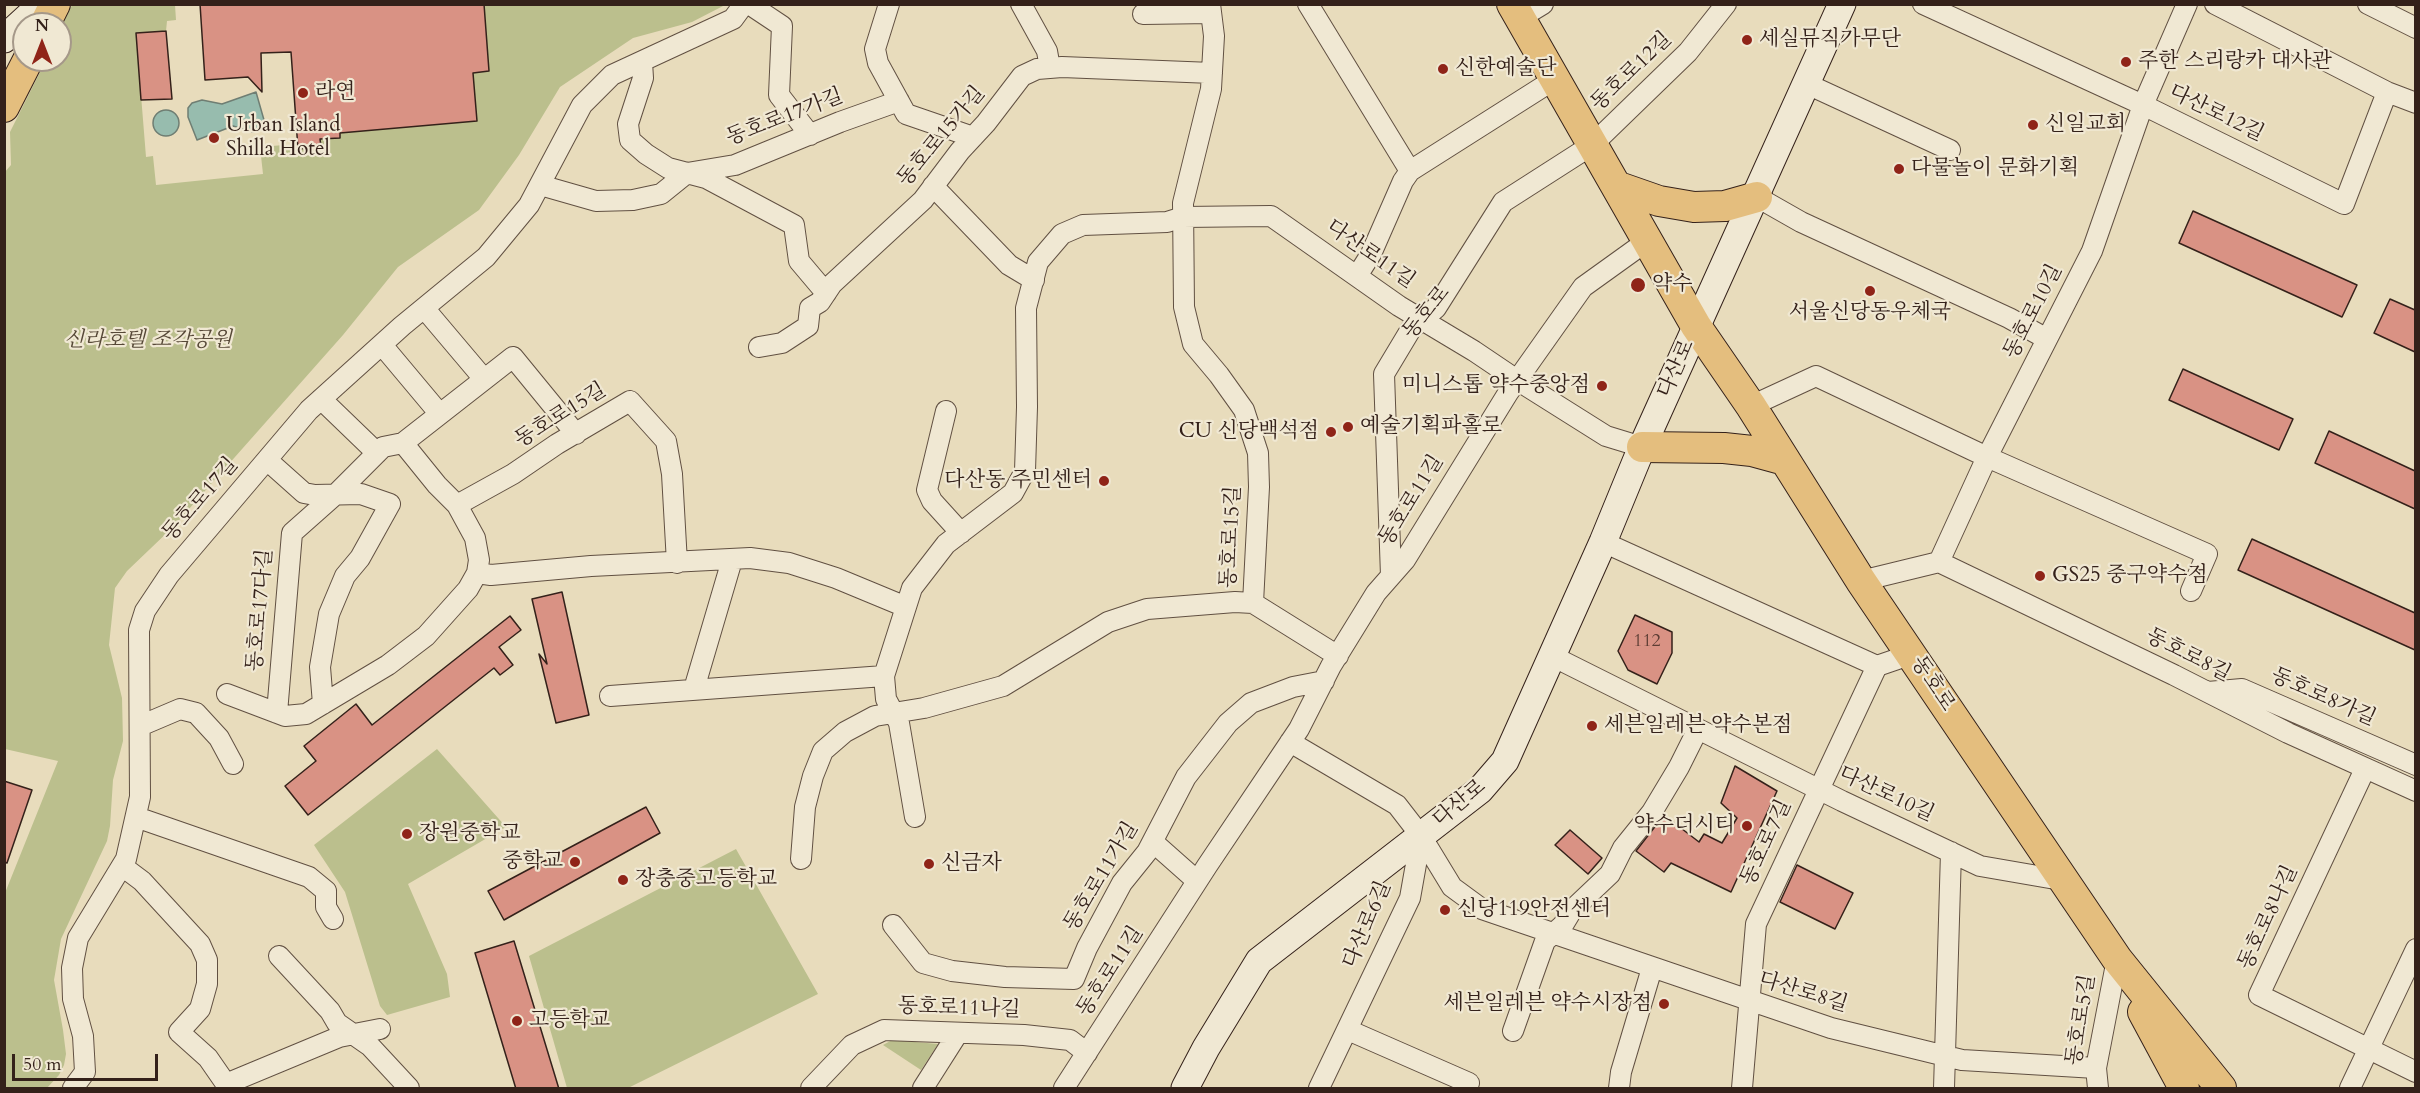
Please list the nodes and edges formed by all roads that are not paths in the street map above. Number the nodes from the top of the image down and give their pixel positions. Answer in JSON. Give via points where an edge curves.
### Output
{"nodes":[{"id":1,"x":42,"y":4,"type":"edge"},
{"id":2,"x":744,"y":4,"type":"edge"},
{"id":3,"x":749,"y":4,"type":"edge"},
{"id":4,"x":889,"y":4,"type":"edge"},
{"id":5,"x":1021,"y":4,"type":"edge"},
{"id":6,"x":1308,"y":4,"type":"edge"},
{"id":7,"x":1726,"y":4,"type":"edge"},
{"id":8,"x":1842,"y":4,"type":"edge"},
{"id":9,"x":1923,"y":4,"type":"edge"},
{"id":10,"x":2187,"y":4,"type":"edge"},
{"id":11,"x":2215,"y":4,"type":"edge"},
{"id":12,"x":2368,"y":4,"type":"edge"},
{"id":13,"x":1211,"y":9,"type":"edge"},
{"id":14,"x":1525,"y":9,"type":"edge"},
{"id":15,"x":1143,"y":14,"type":"dead end"},
{"id":16,"x":2415,"y":28,"type":"edge"},
{"id":17,"x":4,"y":39,"type":"edge"},
{"id":18,"x":642,"y":62,"type":"junction"},
{"id":19,"x":1050,"y":68,"type":"junction"},
{"id":20,"x":22,"y":72,"type":"edge"},
{"id":21,"x":1212,"y":73,"type":"junction"},
{"id":22,"x":1555,"y":79,"type":"junction"},
{"id":23,"x":1807,"y":84,"type":"junction"},
{"id":24,"x":2387,"y":92,"type":"junction"},
{"id":25,"x":898,"y":101,"type":"junction"},
{"id":26,"x":2415,"y":103,"type":"edge"},
{"id":27,"x":2143,"y":105,"type":"junction"},
{"id":28,"x":4,"y":107,"type":"edge"},
{"id":29,"x":810,"y":135,"type":"junction"},
{"id":30,"x":973,"y":137,"type":"junction"},
{"id":31,"x":1592,"y":145,"type":"junction"},
{"id":32,"x":1950,"y":150,"type":"dead end"},
{"id":33,"x":1410,"y":171,"type":"junction"},
{"id":34,"x":687,"y":173,"type":"junction"},
{"id":35,"x":540,"y":185,"type":"junction"},
{"id":36,"x":933,"y":186,"type":"junction"},
{"id":37,"x":1616,"y":186,"type":"junction"},
{"id":38,"x":1757,"y":197,"type":"junction"},
{"id":39,"x":1183,"y":217,"type":"junction"},
{"id":40,"x":1647,"y":242,"type":"junction"},
{"id":41,"x":1357,"y":276,"type":"junction"},
{"id":42,"x":1034,"y":280,"type":"junction"},
{"id":43,"x":826,"y":293,"type":"junction"},
{"id":44,"x":424,"y":308,"type":"junction"},
{"id":45,"x":1421,"y":319,"type":"junction"},
{"id":46,"x":1696,"y":326,"type":"junction"},
{"id":47,"x":2047,"y":339,"type":"junction"},
{"id":48,"x":382,"y":345,"type":"junction"},
{"id":49,"x":759,"y":347,"type":"dead end"},
{"id":50,"x":484,"y":379,"type":"junction"},
{"id":51,"x":1516,"y":380,"type":"junction"},
{"id":52,"x":321,"y":399,"type":"junction"},
{"id":53,"x":1751,"y":406,"type":"junction"},
{"id":54,"x":946,"y":411,"type":"dead end"},
{"id":55,"x":439,"y":413,"type":"junction"},
{"id":56,"x":576,"y":434,"type":"junction"},
{"id":57,"x":403,"y":443,"type":"junction"},
{"id":58,"x":1642,"y":447,"type":"junction"},
{"id":59,"x":377,"y":453,"type":"junction"},
{"id":60,"x":1987,"y":457,"type":"junction"},
{"id":61,"x":267,"y":460,"type":"junction"},
{"id":62,"x":1785,"y":460,"type":"junction"},
{"id":63,"x":336,"y":494,"type":"junction"},
{"id":64,"x":457,"y":505,"type":"junction"},
{"id":65,"x":961,"y":533,"type":"junction"},
{"id":66,"x":1603,"y":542,"type":"junction"},
{"id":67,"x":732,"y":560,"type":"junction"},
{"id":68,"x":1939,"y":562,"type":"junction"},
{"id":69,"x":676,"y":563,"type":"junction"},
{"id":70,"x":477,"y":573,"type":"junction"},
{"id":71,"x":1391,"y":576,"type":"junction"},
{"id":72,"x":1861,"y":581,"type":"junction"},
{"id":73,"x":2191,"y":591,"type":"dead end"},
{"id":74,"x":1253,"y":603,"type":"junction"},
{"id":75,"x":906,"y":607,"type":"junction"},
{"id":76,"x":1912,"y":654,"type":"junction"},
{"id":77,"x":1338,"y":656,"type":"junction"},
{"id":78,"x":1552,"y":656,"type":"junction"},
{"id":79,"x":1877,"y":666,"type":"junction"},
{"id":80,"x":884,"y":676,"type":"junction"},
{"id":81,"x":1324,"y":681,"type":"junction"},
{"id":82,"x":694,"y":689,"type":"junction"},
{"id":83,"x":2208,"y":692,"type":"junction"},
{"id":84,"x":227,"y":693,"type":"dead end"},
{"id":85,"x":610,"y":696,"type":"dead end"},
{"id":86,"x":323,"y":704,"type":"junction"},
{"id":87,"x":892,"y":713,"type":"junction"},
{"id":88,"x":277,"y":714,"type":"junction"},
{"id":89,"x":140,"y":726,"type":"junction"},
{"id":90,"x":1698,"y":729,"type":"junction"},
{"id":91,"x":1290,"y":742,"type":"junction"},
{"id":92,"x":232,"y":764,"type":"dead end"},
{"id":93,"x":2415,"y":765,"type":"edge"},
{"id":94,"x":2366,"y":769,"type":"junction"},
{"id":95,"x":1818,"y":789,"type":"junction"},
{"id":96,"x":2415,"y":791,"type":"edge"},
{"id":97,"x":136,"y":817,"type":"junction"},
{"id":98,"x":915,"y":817,"type":"dead end"},
{"id":99,"x":1421,"y":836,"type":"junction"},
{"id":100,"x":1153,"y":842,"type":"junction"},
{"id":101,"x":1951,"y":852,"type":"junction"},
{"id":102,"x":801,"y":859,"type":"dead end"},
{"id":103,"x":122,"y":866,"type":"junction"},
{"id":104,"x":2061,"y":880,"type":"junction"},
{"id":105,"x":1197,"y":881,"type":"junction"},
{"id":106,"x":333,"y":919,"type":"dead end"},
{"id":107,"x":893,"y":925,"type":"dead end"},
{"id":108,"x":1554,"y":933,"type":"junction"},
{"id":109,"x":2415,"y":949,"type":"edge"},
{"id":110,"x":279,"y":956,"type":"dead end"},
{"id":111,"x":2116,"y":959,"type":"junction"},
{"id":112,"x":1652,"y":968,"type":"junction"},
{"id":113,"x":1748,"y":1001,"type":"junction"},
{"id":114,"x":380,"y":1029,"type":"dead end"},
{"id":115,"x":1348,"y":1030,"type":"junction"},
{"id":116,"x":1513,"y":1031,"type":"dead end"},
{"id":117,"x":958,"y":1033,"type":"junction"},
{"id":118,"x":353,"y":1034,"type":"junction"},
{"id":119,"x":2367,"y":1048,"type":"junction"},
{"id":120,"x":1087,"y":1053,"type":"junction"},
{"id":121,"x":1943,"y":1055,"type":"junction"},
{"id":122,"x":2096,"y":1068,"type":"junction"},
{"id":123,"x":2415,"y":1072,"type":"edge"},
{"id":124,"x":1469,"y":1083,"type":"dead end"},
{"id":125,"x":74,"y":1089,"type":"edge"},
{"id":126,"x":410,"y":1089,"type":"edge"},
{"id":127,"x":811,"y":1089,"type":"edge"},
{"id":128,"x":923,"y":1089,"type":"edge"},
{"id":129,"x":1064,"y":1089,"type":"edge"},
{"id":130,"x":1185,"y":1089,"type":"edge"},
{"id":131,"x":1319,"y":1089,"type":"edge"},
{"id":132,"x":1620,"y":1089,"type":"edge"},
{"id":133,"x":1742,"y":1089,"type":"edge"},
{"id":134,"x":1944,"y":1089,"type":"edge"},
{"id":135,"x":2098,"y":1089,"type":"edge"},
{"id":136,"x":2184,"y":1089,"type":"edge"},
{"id":137,"x":2221,"y":1089,"type":"edge"},
{"id":138,"x":2350,"y":1089,"type":"edge"}],
"edges":[{"from":1,"to":17,"type":"main road"},
{"from":2,"to":18,"type":"street","name":"동호로17길","via":[[734,19]]},
{"from":3,"to":29,"type":"street","via":[[782,26],[779,95]]},
{"from":4,"to":25,"type":"street","via":[[875,49]]},
{"from":5,"to":19,"type":"street","via":[[1047,51]]},
{"from":6,"to":33,"type":"street"},
{"from":7,"to":31,"type":"street","name":"동호로12길","via":[[1688,52]]},
{"from":8,"to":23,"type":"main road","name":"다산로"},
{"from":9,"to":27,"type":"street","name":"다산로12길"},
{"from":10,"to":27,"type":"street","name":"동호로10길"},
{"from":11,"to":24,"type":"street"},
{"from":12,"to":16,"type":"street"},
{"from":13,"to":15,"type":"street"},
{"from":13,"to":21,"type":"street","name":"동호로15길"},
{"from":14,"to":22,"type":"main road","name":"동호로"},
{"from":18,"to":34,"type":"street","via":[[643,78],[628,124],[630,140],[668,168]]},
{"from":18,"to":35,"type":"street","name":"동호로17길","via":[[612,75],[582,105]]},
{"from":19,"to":21,"type":"street","name":"동호로15가길"},
{"from":19,"to":30,"type":"street","name":"동호로15가길","via":[[1022,76]]},
{"from":20,"to":28,"type":"main road"},
{"from":21,"to":39,"type":"street","name":"동호로15길"},
{"from":22,"to":31,"type":"main road","name":"동호로"},
{"from":22,"to":33,"type":"street"},
{"from":23,"to":32,"type":"street"},
{"from":23,"to":38,"type":"main road","name":"다산로"},
{"from":24,"to":26,"type":"street"},
{"from":24,"to":27,"type":"street","name":"다산로12길","via":[[2344,204]]},
{"from":25,"to":29,"type":"street","name":"동호로17가길"},
{"from":25,"to":30,"type":"street","via":[[906,114]]},
{"from":27,"to":47,"type":"street","name":"동호로10길","via":[[2092,251]]},
{"from":29,"to":34,"type":"street","name":"동호로17가길","via":[[735,165]]},
{"from":30,"to":36,"type":"street","name":"동호로15가길"},
{"from":31,"to":37,"type":"main road","name":"동호로"},
{"from":31,"to":45,"type":"street","name":"동호로","via":[[1503,202],[1436,308]]},
{"from":33,"to":41,"type":"street"},
{"from":34,"to":35,"type":"street","via":[[661,195],[633,200],[596,201]]},
{"from":34,"to":43,"type":"street","via":[[706,178],[794,225],[799,261]]},
{"from":35,"to":44,"type":"street","name":"동호로17길","via":[[529,205],[486,257]]},
{"from":36,"to":42,"type":"street","via":[[1009,265]]},
{"from":36,"to":43,"type":"street","name":"동호로15가길"},
{"from":37,"to":38,"type":"main road","via":[[1659,201],[1694,207],[1725,206]]},
{"from":37,"to":40,"type":"main road","name":"동호로"},
{"from":38,"to":46,"type":"main road","name":"다산로"},
{"from":38,"to":47,"type":"street","via":[[1801,222]]},
{"from":39,"to":41,"type":"street","name":"다산로11길","via":[[1271,216]]},
{"from":39,"to":42,"type":"street","via":[[1167,222],[1083,225],[1062,234],[1038,262]]},
{"from":39,"to":74,"type":"street","name":"동호로15길","via":[[1184,307],[1192,344],[1244,410],[1258,453]]},
{"from":40,"to":46,"type":"main road","name":"동호로"},
{"from":40,"to":51,"type":"street","name":"동호로11길","via":[[1583,286]]},
{"from":41,"to":45,"type":"street","name":"다산로11길"},
{"from":42,"to":65,"type":"street","via":[[1026,308],[1025,471],[1013,493]]},
{"from":43,"to":49,"type":"street","name":"동호로15가길","via":[[810,308],[808,326],[782,343]]},
{"from":44,"to":48,"type":"street","name":"동호로17길"},
{"from":44,"to":50,"type":"street"},
{"from":45,"to":51,"type":"street","name":"다산로11길"},
{"from":45,"to":71,"type":"street","name":"동호로","via":[[1384,374]]},
{"from":46,"to":53,"type":"main road","name":"동호로"},
{"from":46,"to":58,"type":"main road","name":"다산로"},
{"from":47,"to":60,"type":"street","name":"동호로10길"},
{"from":48,"to":52,"type":"street","name":"동호로17길"},
{"from":48,"to":55,"type":"street"},
{"from":50,"to":55,"type":"street"},
{"from":50,"to":56,"type":"street","via":[[513,357]]},
{"from":51,"to":58,"type":"street","name":"다산로11길","via":[[1606,436]]},
{"from":51,"to":71,"type":"street","name":"동호로11길","via":[[1405,560]]},
{"from":52,"to":59,"type":"street"},
{"from":52,"to":61,"type":"street","name":"동호로17길"},
{"from":53,"to":60,"type":"street","via":[[1816,376]]},
{"from":53,"to":62,"type":"main road","name":"동호로"},
{"from":54,"to":65,"type":"street","via":[[927,490]]},
{"from":55,"to":57,"type":"street"},
{"from":56,"to":64,"type":"street","name":"동호로15길"},
{"from":56,"to":69,"type":"street","name":"동호로15길","via":[[630,401],[666,441],[672,474]]},
{"from":57,"to":59,"type":"street","via":[[383,447]]},
{"from":57,"to":64,"type":"street"},
{"from":58,"to":62,"type":"main road","via":[[1724,448]]},
{"from":58,"to":66,"type":"main road","name":"다산로"},
{"from":59,"to":63,"type":"street","name":"동호로17다길"},
{"from":60,"to":68,"type":"street","name":"동호로10길"},
{"from":60,"to":73,"type":"street","via":[[2207,554]]},
{"from":61,"to":63,"type":"street","via":[[304,493]]},
{"from":61,"to":89,"type":"street","name":"동호로17길","via":[[169,575],[145,611],[139,630]]},
{"from":62,"to":72,"type":"main road","name":"동호로"},
{"from":63,"to":86,"type":"street","via":[[361,494],[390,504],[360,558],[345,576],[329,614],[321,668]]},
{"from":63,"to":88,"type":"street","name":"동호로17다길","via":[[292,533]]},
{"from":64,"to":70,"type":"street","via":[[475,538]]},
{"from":65,"to":75,"type":"street","via":[[946,544],[912,588]]},
{"from":66,"to":78,"type":"main road","name":"다산로"},
{"from":66,"to":79,"type":"street"},
{"from":67,"to":69,"type":"street"},
{"from":67,"to":75,"type":"street","via":[[789,563]]},
{"from":67,"to":82,"type":"street"},
{"from":68,"to":72,"type":"street"},
{"from":68,"to":83,"type":"street","name":"동호로8길"},
{"from":69,"to":70,"type":"street"},
{"from":70,"to":86,"type":"street","via":[[468,589],[426,636],[388,665]]},
{"from":71,"to":77,"type":"street","name":"동호로11길","via":[[1376,593]]},
{"from":72,"to":76,"type":"main road","name":"동호로"},
{"from":74,"to":77,"type":"street"},
{"from":74,"to":87,"type":"street","name":"동호로15길","via":[[1147,609],[1108,622],[1003,686]]},
{"from":75,"to":80,"type":"street"},
{"from":76,"to":79,"type":"street"},
{"from":76,"to":104,"type":"main road","name":"동호로"},
{"from":77,"to":81,"type":"street","name":"동호로11길"},
{"from":78,"to":90,"type":"street","name":"다산로10길"},
{"from":78,"to":99,"type":"main road","name":"다산로","via":[[1506,761],[1480,790]]},
{"from":79,"to":95,"type":"street","name":"동호로7길"},
{"from":80,"to":82,"type":"street"},
{"from":80,"to":87,"type":"street"},
{"from":81,"to":91,"type":"street","name":"동호로11길"},
{"from":81,"to":100,"type":"street","name":"동호로11가길","via":[[1293,687],[1251,703],[1228,723],[1186,777]]},
{"from":82,"to":85,"type":"street"},
{"from":83,"to":93,"type":"street","name":"동호로8가길","via":[[2242,689]]},
{"from":83,"to":94,"type":"street","name":"동호로8길"},
{"from":84,"to":88,"type":"street"},
{"from":86,"to":88,"type":"street","via":[[306,714]]},
{"from":87,"to":98,"type":"street","via":[[899,723]]},
{"from":87,"to":102,"type":"street","name":"동호로15길","via":[[875,716],[845,732],[823,751],[805,807]]},
{"from":89,"to":92,"type":"street","via":[[180,709],[196,712],[219,738]]},
{"from":89,"to":97,"type":"street","name":"동호로17길","via":[[140,797]]},
{"from":90,"to":95,"type":"street","name":"다산로10길"},
{"from":90,"to":108,"type":"street","via":[[1652,812],[1623,848],[1610,874]]},
{"from":91,"to":99,"type":"street","name":"다산로","via":[[1396,805]]},
{"from":91,"to":105,"type":"street","name":"동호로11길"},
{"from":94,"to":96,"type":"street","name":"동호로8길"},
{"from":94,"to":119,"type":"street","name":"동호로8나길","via":[[2259,995]]},
{"from":95,"to":101,"type":"street","name":"다산로10길"},
{"from":95,"to":113,"type":"street","name":"동호로7길","via":[[1756,924]]},
{"from":97,"to":103,"type":"street","name":"동호로17길"},
{"from":97,"to":106,"type":"street","via":[[309,877],[326,891],[326,907]]},
{"from":99,"to":108,"type":"street","name":"다산로8길","via":[[1452,887],[1482,909]]},
{"from":99,"to":115,"type":"street","name":"다산로6길","via":[[1410,898]]},
{"from":99,"to":130,"type":"main road","name":"다산로","via":[[1259,961]]},
{"from":100,"to":105,"type":"street"},
{"from":100,"to":107,"type":"street","name":"동호로11가길","via":[[1122,884],[1074,979],[1005,978],[923,963]]},
{"from":101,"to":104,"type":"street","name":"다산로10길","via":[[1980,866]]},
{"from":101,"to":121,"type":"street"},
{"from":103,"to":118,"type":"street","via":[[142,881],[200,944],[207,960],[207,984],[200,1009],[179,1032],[208,1058],[226,1084]]},
{"from":103,"to":125,"type":"street","name":"동호로17길","via":[[78,938],[72,968],[73,999],[83,1036],[85,1072]]},
{"from":104,"to":111,"type":"main road","name":"동호로"},
{"from":105,"to":120,"type":"street","name":"동호로11길"},
{"from":108,"to":112,"type":"street","name":"다산로8길"},
{"from":108,"to":116,"type":"street","via":[[1545,941]]},
{"from":109,"to":119,"type":"street"},
{"from":110,"to":118,"type":"street","via":[[337,1023]]},
{"from":111,"to":122,"type":"street","name":"동호로5길"},
{"from":111,"to":136,"type":"main road","name":"동호로"},
{"from":111,"to":137,"type":"main road","name":"동호로"},
{"from":112,"to":113,"type":"street","name":"다산로8길"},
{"from":112,"to":132,"type":"street","via":[[1621,1072]]},
{"from":113,"to":121,"type":"street","name":"다산로8길","via":[[1831,1028]]},
{"from":113,"to":133,"type":"street","name":"동호로7길"},
{"from":114,"to":118,"type":"street"},
{"from":115,"to":124,"type":"street"},
{"from":115,"to":131,"type":"street","name":"다산로6길"},
{"from":117,"to":120,"type":"street","name":"동호로11나길","via":[[1070,1040]]},
{"from":117,"to":127,"type":"street","name":"동호로11나길","via":[[884,1030],[852,1045]]},
{"from":117,"to":128,"type":"street"},
{"from":118,"to":126,"type":"street","via":[[370,1046]]},
{"from":119,"to":123,"type":"street","name":"동호로8나길"},
{"from":119,"to":138,"type":"street"},
{"from":120,"to":129,"type":"street","name":"동호로11길"},
{"from":121,"to":122,"type":"street","name":"다산로8길","via":[[1962,1060]]},
{"from":121,"to":134,"type":"street"},
{"from":122,"to":135,"type":"street","name":"동호로5길"}]}
